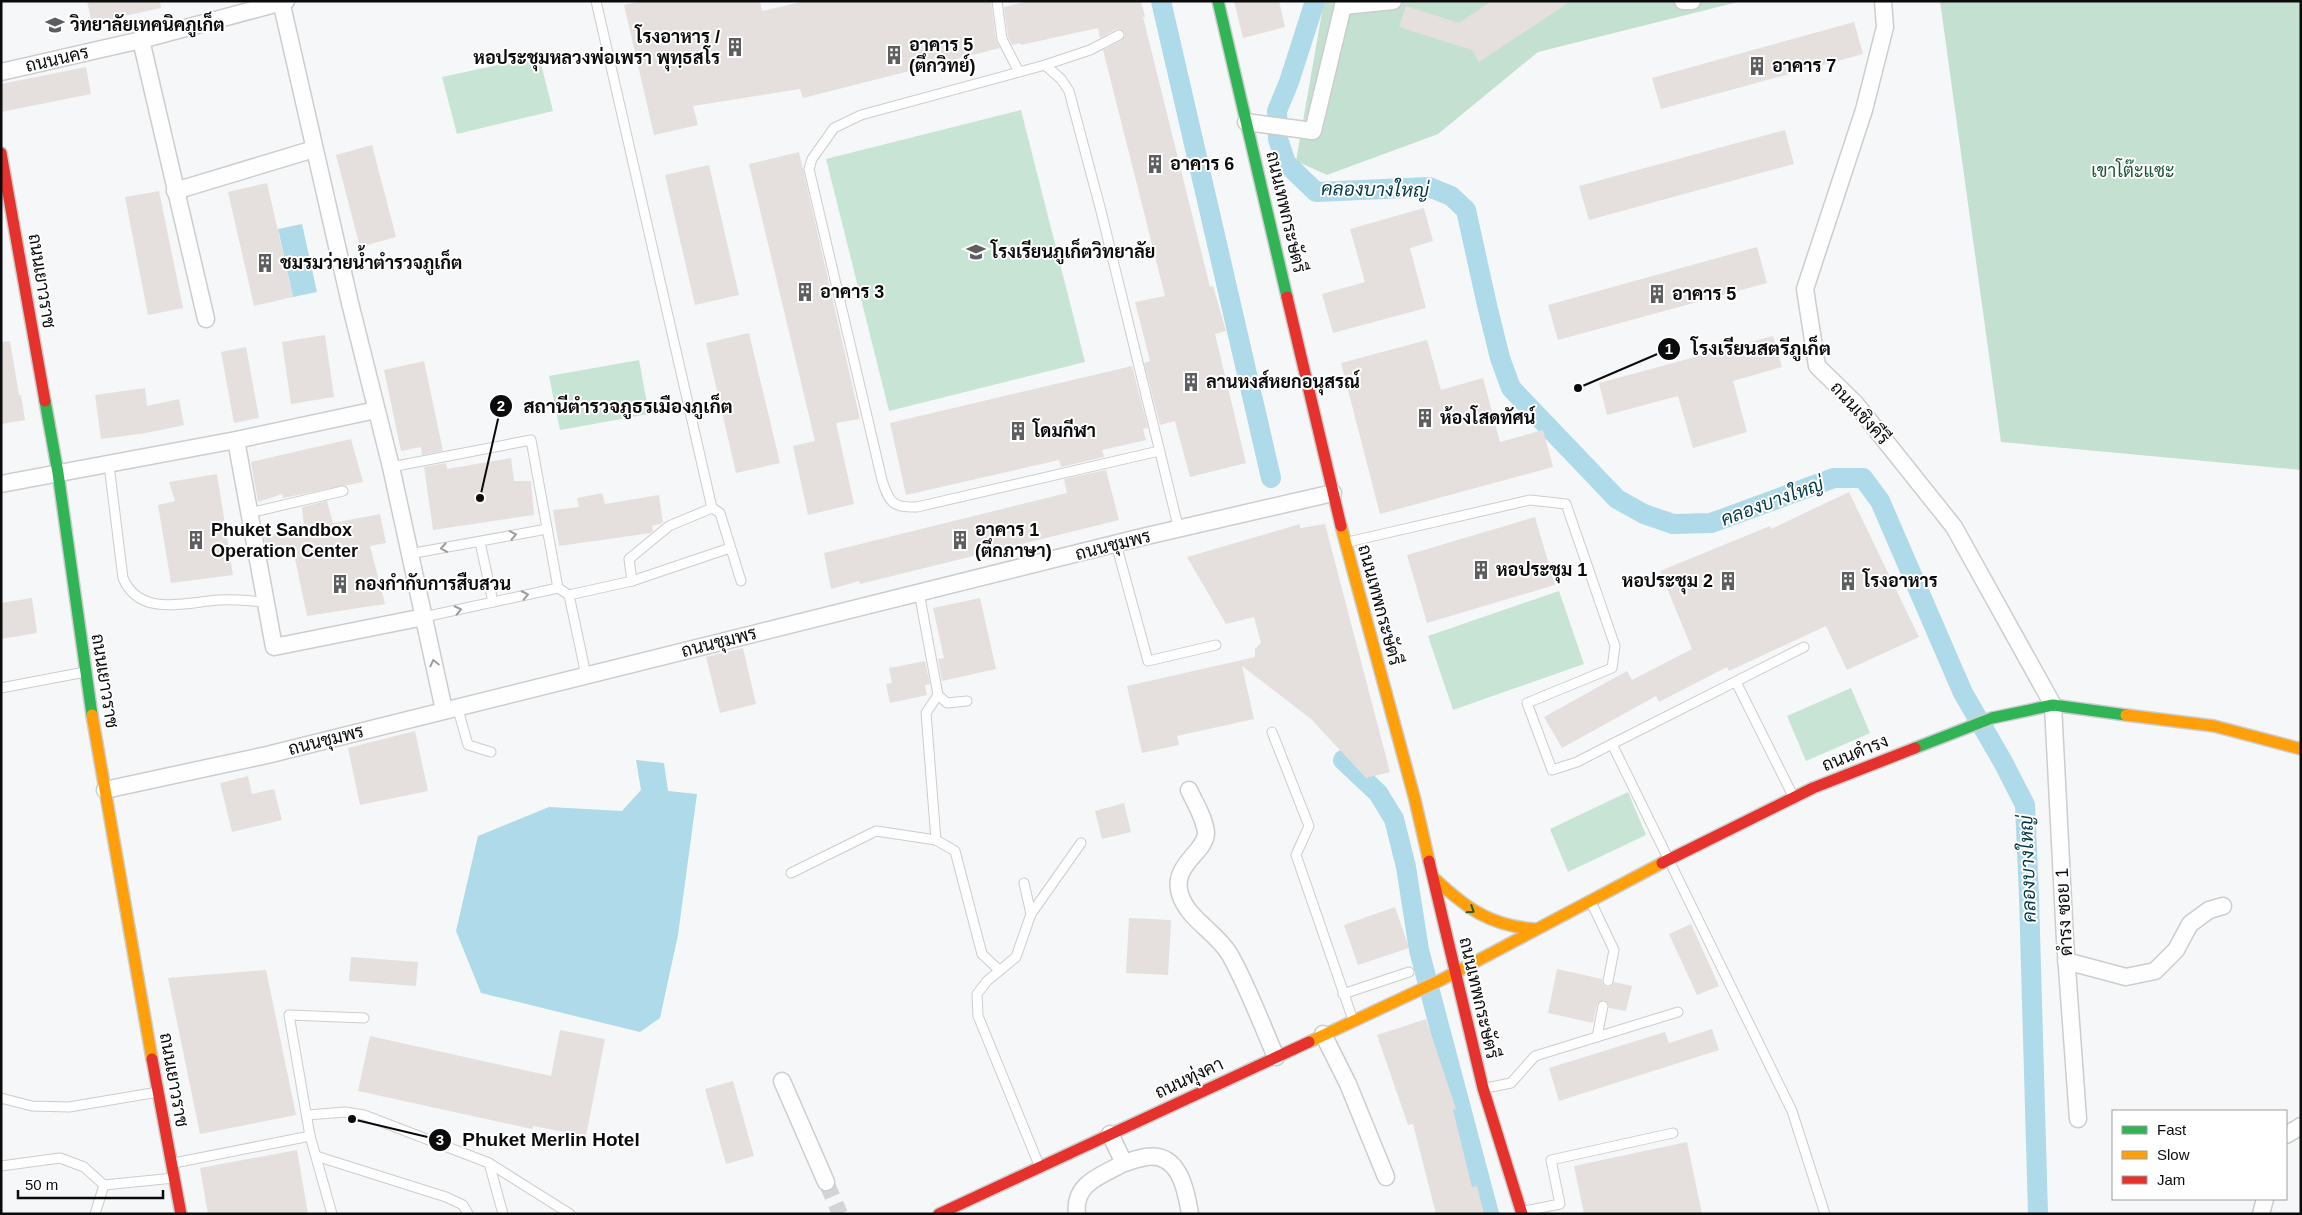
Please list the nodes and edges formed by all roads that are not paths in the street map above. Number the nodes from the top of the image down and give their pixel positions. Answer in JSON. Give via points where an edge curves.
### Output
{"nodes":[{"id":1,"x":596,"y":1,"type":"edge"},
{"id":2,"x":997,"y":1,"type":"edge"},
{"id":3,"x":1218,"y":1,"type":"edge"},
{"id":4,"x":1393,"y":1,"type":"edge"},
{"id":5,"x":1683,"y":1,"type":"edge"},
{"id":6,"x":1692,"y":1,"type":"edge"},
{"id":7,"x":1882,"y":1,"type":"edge"},
{"id":8,"x":283,"y":2,"type":"edge"},
{"id":9,"x":1343,"y":4,"type":"edge"},
{"id":10,"x":1119,"y":36,"type":"dead end"},
{"id":11,"x":141,"y":40,"type":"junction"},
{"id":12,"x":1045,"y":65,"type":"junction"},
{"id":13,"x":1,"y":72,"type":"edge"},
{"id":14,"x":1019,"y":72,"type":"junction"},
{"id":15,"x":1251,"y":122,"type":"junction"},
{"id":16,"x":314,"y":149,"type":"junction"},
{"id":17,"x":1,"y":153,"type":"edge"},
{"id":18,"x":175,"y":191,"type":"junction"},
{"id":19,"x":206,"y":320,"type":"dead end"},
{"id":20,"x":376,"y":410,"type":"junction"},
{"id":21,"x":236,"y":440,"type":"junction"},
{"id":22,"x":1159,"y":451,"type":"junction"},
{"id":23,"x":109,"y":465,"type":"junction"},
{"id":24,"x":391,"y":467,"type":"junction"},
{"id":25,"x":58,"y":473,"type":"junction"},
{"id":26,"x":1,"y":484,"type":"edge"},
{"id":27,"x":343,"y":491,"type":"dead end"},
{"id":28,"x":1333,"y":493,"type":"junction"},
{"id":29,"x":712,"y":508,"type":"junction"},
{"id":30,"x":250,"y":513,"type":"junction"},
{"id":31,"x":546,"y":528,"type":"junction"},
{"id":32,"x":1179,"y":530,"type":"junction"},
{"id":33,"x":480,"y":542,"type":"junction"},
{"id":34,"x":1345,"y":543,"type":"junction"},
{"id":35,"x":1116,"y":544,"type":"junction"},
{"id":36,"x":730,"y":548,"type":"junction"},
{"id":37,"x":409,"y":554,"type":"junction"},
{"id":38,"x":632,"y":581,"type":"junction"},
{"id":39,"x":741,"y":581,"type":"dead end"},
{"id":40,"x":558,"y":588,"type":"junction"},
{"id":41,"x":919,"y":592,"type":"junction"},
{"id":42,"x":569,"y":596,"type":"junction"},
{"id":43,"x":266,"y":602,"type":"junction"},
{"id":44,"x":493,"y":602,"type":"junction"},
{"id":45,"x":424,"y":617,"type":"junction"},
{"id":46,"x":1216,"y":645,"type":"dead end"},
{"id":47,"x":1804,"y":647,"type":"dead end"},
{"id":48,"x":85,"y":672,"type":"junction"},
{"id":49,"x":586,"y":675,"type":"junction"},
{"id":50,"x":1736,"y":682,"type":"junction"},
{"id":51,"x":1,"y":688,"type":"edge"},
{"id":52,"x":938,"y":695,"type":"junction"},
{"id":53,"x":967,"y":701,"type":"dead end"},
{"id":54,"x":2053,"y":705,"type":"junction"},
{"id":55,"x":450,"y":708,"type":"junction"},
{"id":56,"x":1272,"y":732,"type":"dead end"},
{"id":57,"x":1612,"y":744,"type":"junction"},
{"id":58,"x":2301,"y":749,"type":"edge"},
{"id":59,"x":491,"y":752,"type":"dead end"},
{"id":60,"x":105,"y":790,"type":"junction"},
{"id":61,"x":1189,"y":790,"type":"dead end"},
{"id":62,"x":1794,"y":798,"type":"junction"},
{"id":63,"x":936,"y":840,"type":"junction"},
{"id":64,"x":1081,"y":843,"type":"dead end"},
{"id":65,"x":1669,"y":859,"type":"junction"},
{"id":66,"x":791,"y":873,"type":"dead end"},
{"id":67,"x":1434,"y":878,"type":"junction"},
{"id":68,"x":1024,"y":883,"type":"dead end"},
{"id":69,"x":1590,"y":900,"type":"junction"},
{"id":70,"x":2223,"y":906,"type":"dead end"},
{"id":71,"x":1031,"y":914,"type":"junction"},
{"id":72,"x":1535,"y":929,"type":"junction"},
{"id":73,"x":2066,"y":961,"type":"junction"},
{"id":74,"x":999,"y":970,"type":"junction"},
{"id":75,"x":1409,"y":972,"type":"dead end"},
{"id":76,"x":1454,"y":973,"type":"junction"},
{"id":77,"x":1608,"y":981,"type":"dead end"},
{"id":78,"x":1343,"y":994,"type":"junction"},
{"id":79,"x":1603,"y":1006,"type":"dead end"},
{"id":80,"x":1678,"y":1012,"type":"dead end"},
{"id":81,"x":364,"y":1018,"type":"dead end"},
{"id":82,"x":1354,"y":1020,"type":"junction"},
{"id":83,"x":1323,"y":1034,"type":"junction"},
{"id":84,"x":1597,"y":1037,"type":"junction"},
{"id":85,"x":1276,"y":1057,"type":"junction"},
{"id":86,"x":782,"y":1082,"type":"dead end"},
{"id":87,"x":1483,"y":1088,"type":"junction"},
{"id":88,"x":158,"y":1092,"type":"junction"},
{"id":89,"x":1,"y":1098,"type":"edge"},
{"id":90,"x":307,"y":1115,"type":"junction"},
{"id":91,"x":2078,"y":1119,"type":"dead end"},
{"id":92,"x":2301,"y":1126,"type":"edge"},
{"id":93,"x":1673,"y":1133,"type":"dead end"},
{"id":94,"x":1110,"y":1134,"type":"junction"},
{"id":95,"x":2287,"y":1134,"type":"edge"},
{"id":96,"x":310,"y":1136,"type":"junction"},
{"id":97,"x":316,"y":1156,"type":"junction"},
{"id":98,"x":489,"y":1163,"type":"junction"},
{"id":99,"x":1124,"y":1163,"type":"junction"},
{"id":100,"x":171,"y":1164,"type":"junction"},
{"id":101,"x":1,"y":1166,"type":"edge"},
{"id":102,"x":1040,"y":1167,"type":"junction"},
{"id":103,"x":1386,"y":1177,"type":"dead end"},
{"id":104,"x":174,"y":1178,"type":"junction"},
{"id":105,"x":826,"y":1182,"type":"tunnel mouth"},
{"id":106,"x":104,"y":1185,"type":"junction"},
{"id":107,"x":2265,"y":1200,"type":"edge"},
{"id":108,"x":1522,"y":1213,"type":"edge"},
{"id":109,"x":95,"y":1214,"type":"edge"},
{"id":110,"x":181,"y":1214,"type":"edge"},
{"id":111,"x":332,"y":1214,"type":"edge"},
{"id":112,"x":468,"y":1214,"type":"edge"},
{"id":113,"x":503,"y":1214,"type":"edge"},
{"id":114,"x":570,"y":1214,"type":"edge"},
{"id":115,"x":939,"y":1214,"type":"edge"},
{"id":116,"x":1077,"y":1214,"type":"edge"},
{"id":117,"x":1190,"y":1214,"type":"edge"},
{"id":118,"x":1825,"y":1214,"type":"edge"},
{"id":119,"x":2261,"y":1214,"type":"edge"}],
"edges":[{"from":1,"to":29,"type":"lane"},
{"from":2,"to":14,"type":"lane","via":[[1002,38]]},
{"from":3,"to":15,"type":"main road","name":"ถนนเทพกระษัตรี"},
{"from":4,"to":9,"type":"street"},
{"from":5,"to":6,"type":"street"},
{"from":7,"to":54,"type":"street","name":"ถนนเชิงคีรี","via":[[1885,27],[1864,110],[1805,289],[1817,366],[1855,403],[1954,527]]},
{"from":8,"to":11,"type":"street","name":"ถนนนคร"},
{"from":8,"to":16,"type":"street"},
{"from":9,"to":15,"type":"street","via":[[1313,131]]},
{"from":10,"to":12,"type":"lane"},
{"from":11,"to":13,"type":"street","name":"ถนนนคร"},
{"from":11,"to":18,"type":"street"},
{"from":12,"to":14,"type":"lane"},
{"from":12,"to":22,"type":"lane","via":[[1062,79],[1069,91]]},
{"from":14,"to":22,"type":"lane","via":[[861,115],[834,128],[812,159],[809,169],[887,496],[893,504],[903,508],[918,507]]},
{"from":15,"to":28,"type":"main road","name":"ถนนเทพกระษัตรี"},
{"from":16,"to":18,"type":"street"},
{"from":16,"to":20,"type":"street"},
{"from":17,"to":25,"type":"main road","name":"ถนนเยาวราช"},
{"from":18,"to":19,"type":"street"},
{"from":20,"to":21,"type":"street"},
{"from":20,"to":24,"type":"street"},
{"from":21,"to":23,"type":"street"},
{"from":21,"to":30,"type":"street"},
{"from":22,"to":32,"type":"lane"},
{"from":23,"to":25,"type":"street"},
{"from":23,"to":43,"type":"lane","via":[[123,578],[136,597],[167,605],[220,600]]},
{"from":24,"to":31,"type":"lane","via":[[531,440]]},
{"from":24,"to":37,"type":"street"},
{"from":25,"to":26,"type":"street"},
{"from":25,"to":48,"type":"main road","name":"ถนนเยาวราช"},
{"from":27,"to":30,"type":"lane"},
{"from":28,"to":32,"type":"street","name":"ถนนชุมพร"},
{"from":28,"to":34,"type":"main road","name":"ถนนเทพกระษัตรี"},
{"from":29,"to":36,"type":"lane","via":[[720,513]]},
{"from":29,"to":38,"type":"lane","via":[[669,526],[629,559]]},
{"from":30,"to":43,"type":"street"},
{"from":33,"to":31,"type":"lane","one_way":true},
{"from":31,"to":40,"type":"lane"},
{"from":32,"to":35,"type":"street","name":"ถนนชุมพร"},
{"from":33,"to":37,"type":"lane","one_way":true},
{"from":33,"to":44,"type":"lane"},
{"from":34,"to":57,"type":"lane","via":[[1530,500],[1566,504],[1615,646],[1612,668],[1527,703],[1552,770]]},
{"from":34,"to":67,"type":"main road","name":"ถนนเทพกระษัตรี"},
{"from":35,"to":41,"type":"street","name":"ถนนชุมพร"},
{"from":35,"to":46,"type":"lane","via":[[1148,661]]},
{"from":36,"to":38,"type":"lane"},
{"from":36,"to":39,"type":"lane"},
{"from":37,"to":45,"type":"street"},
{"from":38,"to":42,"type":"lane"},
{"from":40,"to":42,"type":"lane"},
{"from":44,"to":40,"type":"lane","one_way":true},
{"from":41,"to":49,"type":"street","name":"ถนนชุมพร"},
{"from":41,"to":52,"type":"lane"},
{"from":42,"to":49,"type":"lane"},
{"from":43,"to":45,"type":"street","via":[[274,647]]},
{"from":45,"to":44,"type":"lane","one_way":true},
{"from":55,"to":45,"type":"street","one_way":true},
{"from":47,"to":50,"type":"lane"},
{"from":48,"to":51,"type":"lane"},
{"from":48,"to":60,"type":"main road","name":"ถนนเยาวราช"},
{"from":49,"to":55,"type":"street","name":"ถนนชุมพร"},
{"from":50,"to":57,"type":"lane"},
{"from":50,"to":62,"type":"lane"},
{"from":52,"to":53,"type":"lane","via":[[948,703]]},
{"from":52,"to":63,"type":"lane","via":[[926,713]]},
{"from":54,"to":58,"type":"main road","name":"ถนนดำรง","via":[[2214,726]]},
{"from":54,"to":62,"type":"main road","name":"ถนนดำรง","via":[[1992,718]]},
{"from":54,"to":73,"type":"street","name":"ดำรง ซอย 1"},
{"from":55,"to":59,"type":"lane","via":[[468,745]]},
{"from":55,"to":60,"type":"street","name":"ถนนชุมพร","via":[[267,755]]},
{"from":56,"to":78,"type":"lane","via":[[1309,826],[1296,855]]},
{"from":57,"to":65,"type":"lane"},
{"from":60,"to":88,"type":"main road","name":"ถนนเยาวราช"},
{"from":61,"to":85,"type":"street","via":[[1204,824],[1205,837],[1179,876],[1179,893],[1189,912],[1230,955]]},
{"from":62,"to":65,"type":"main road","name":"ถนนดำรง"},
{"from":63,"to":66,"type":"lane","via":[[876,831]]},
{"from":63,"to":74,"type":"lane","via":[[955,852],[982,954]]},
{"from":64,"to":71,"type":"lane"},
{"from":65,"to":69,"type":"main road","name":"ถนนดำรง"},
{"from":65,"to":118,"type":"lane","via":[[1792,1112]]},
{"from":67,"to":72,"type":"main road","one_way":true,"via":[[1483,917],[1514,929]]},
{"from":67,"to":76,"type":"main road","name":"ถนนเทพกระษัตรี"},
{"from":68,"to":71,"type":"lane"},
{"from":69,"to":72,"type":"main road","name":"ถนนดำรง"},
{"from":69,"to":77,"type":"lane","via":[[1614,950]]},
{"from":70,"to":73,"type":"street","via":[[2209,910],[2190,924],[2176,950],[2155,971],[2126,976]]},
{"from":71,"to":74,"type":"lane","via":[[1016,956]]},
{"from":72,"to":76,"type":"main road","name":"ถนนดำรง"},
{"from":73,"to":91,"type":"street","name":"ดำรง ซอย 1"},
{"from":74,"to":102,"type":"lane","via":[[977,994],[978,1016]]},
{"from":75,"to":78,"type":"lane"},
{"from":76,"to":82,"type":"main road","name":"ถนนทุ่งคา"},
{"from":76,"to":87,"type":"main road","name":"ถนนเทพกระษัตรี"},
{"from":78,"to":82,"type":"lane"},
{"from":79,"to":84,"type":"lane"},
{"from":80,"to":84,"type":"lane"},
{"from":81,"to":90,"type":"lane","via":[[288,1015]]},
{"from":82,"to":83,"type":"main road","name":"ถนนทุ่งคา"},
{"from":83,"to":85,"type":"main road","name":"ถนนทุ่งคา"},
{"from":83,"to":103,"type":"street","via":[[1348,1084]]},
{"from":84,"to":87,"type":"lane","via":[[1535,1056],[1511,1083]]},
{"from":85,"to":94,"type":"main road","name":"ถนนทุ่งคา"},
{"from":86,"to":105,"type":"street"},
{"from":87,"to":108,"type":"main road","name":"ถนนเทพกระษัตรี"},
{"from":88,"to":89,"type":"lane","via":[[69,1106],[32,1106]]},
{"from":88,"to":100,"type":"main road","name":"ถนนเยาวราช"},
{"from":90,"to":96,"type":"lane"},
{"from":90,"to":98,"type":"lane","via":[[345,1112],[364,1115]]},
{"from":92,"to":95,"type":"street"},
{"from":93,"to":108,"type":"lane","via":[[1552,1160],[1560,1204]]},
{"from":94,"to":99,"type":"street"},
{"from":94,"to":102,"type":"main road","name":"ถนนทุ่งคา"},
{"from":96,"to":97,"type":"lane"},
{"from":96,"to":100,"type":"lane"},
{"from":97,"to":111,"type":"lane"},
{"from":97,"to":112,"type":"lane","via":[[446,1197],[463,1205]]},
{"from":98,"to":113,"type":"lane"},
{"from":98,"to":114,"type":"lane"},
{"from":99,"to":116,"type":"street","via":[[1085,1185],[1076,1200]]},
{"from":99,"to":117,"type":"street","via":[[1146,1157],[1162,1158],[1172,1163],[1183,1182]]},
{"from":100,"to":104,"type":"main road","name":"ถนนเยาวราช"},
{"from":101,"to":106,"type":"lane","via":[[60,1158],[84,1167]]},
{"from":102,"to":115,"type":"main road","name":"ถนนทุ่งคา"},
{"from":104,"to":106,"type":"lane"},
{"from":104,"to":110,"type":"main road","name":"ถนนเยาวราช"},
{"from":106,"to":109,"type":"lane"},
{"from":107,"to":119,"type":"street"}]}
